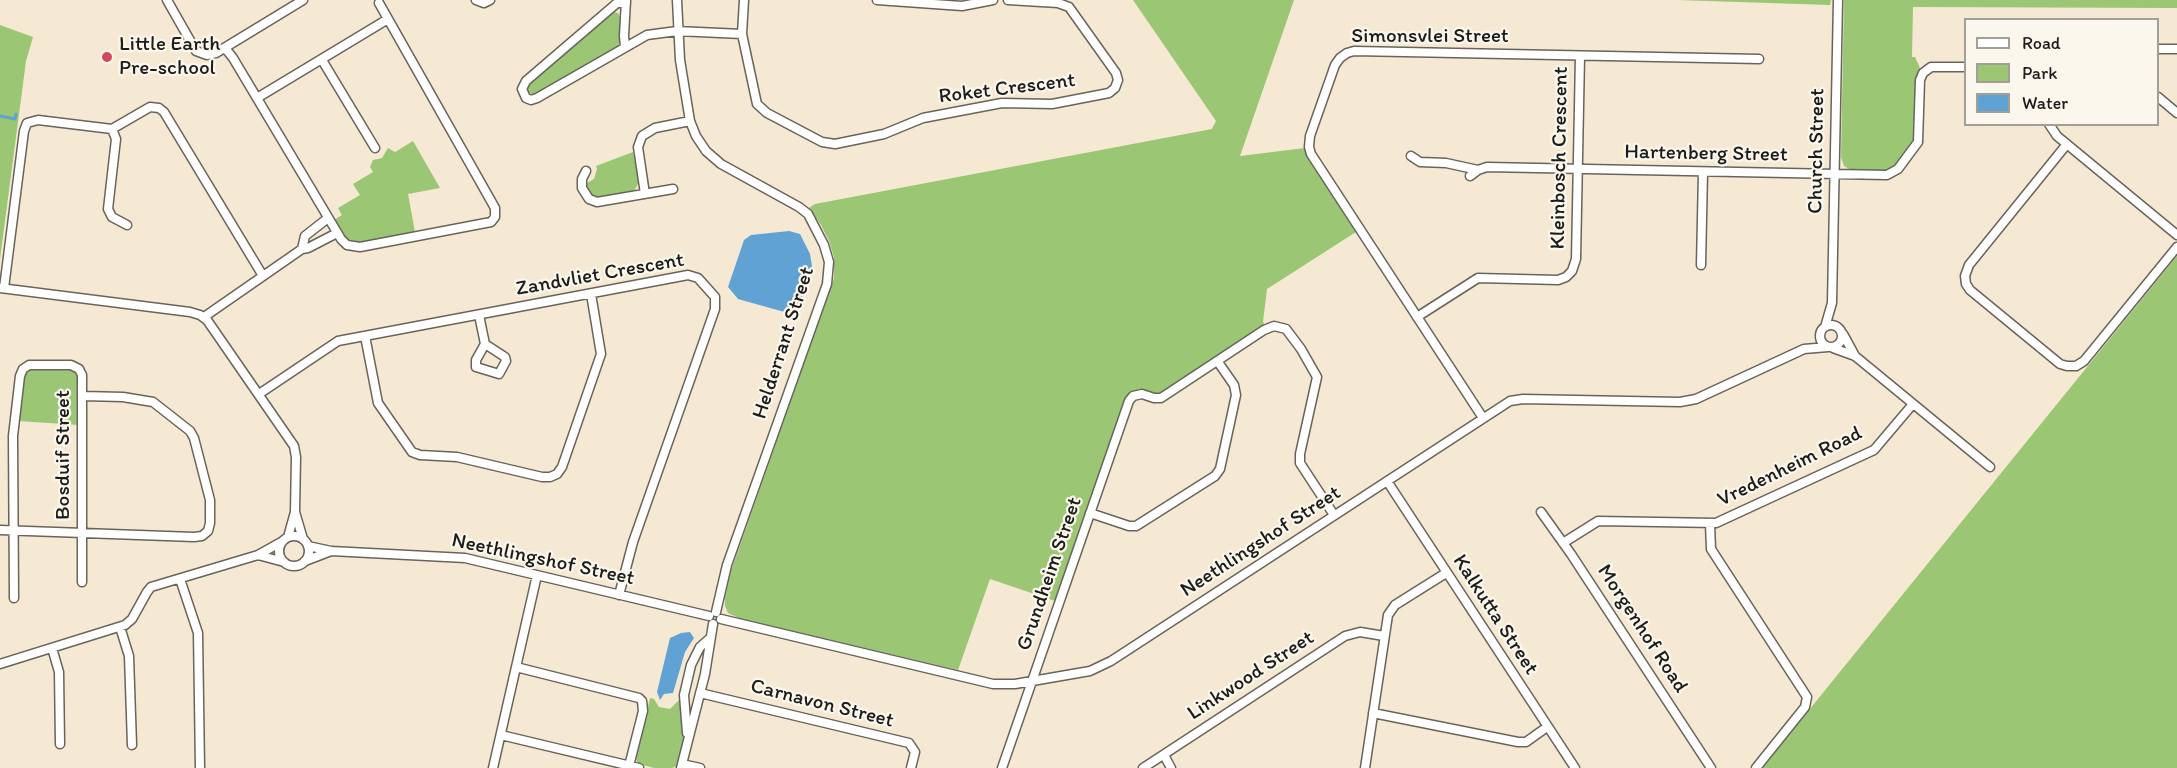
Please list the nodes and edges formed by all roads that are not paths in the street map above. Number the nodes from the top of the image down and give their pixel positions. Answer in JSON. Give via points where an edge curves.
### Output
{"nodes":[{"id":1,"x":166,"y":0,"type":"edge"},
{"id":2,"x":303,"y":0,"type":"edge"},
{"id":3,"x":476,"y":0,"type":"edge"},
{"id":4,"x":490,"y":0,"type":"edge"},
{"id":5,"x":677,"y":0,"type":"edge"},
{"id":6,"x":744,"y":0,"type":"edge"},
{"id":7,"x":877,"y":0,"type":"edge"},
{"id":8,"x":993,"y":0,"type":"edge"},
{"id":9,"x":1008,"y":0,"type":"edge"},
{"id":10,"x":1838,"y":0,"type":"edge"},
{"id":11,"x":626,"y":1,"type":"edge"},
{"id":12,"x":379,"y":3,"type":"dead end"},
{"id":13,"x":388,"y":19,"type":"junction"},
{"id":14,"x":677,"y":32,"type":"junction"},
{"id":15,"x":742,"y":34,"type":"junction"},
{"id":16,"x":625,"y":47,"type":"junction"},
{"id":17,"x":225,"y":48,"type":"junction"},
{"id":18,"x":2159,"y":50,"type":"edge"},
{"id":19,"x":2177,"y":50,"type":"edge"},
{"id":20,"x":1580,"y":56,"type":"junction"},
{"id":21,"x":1759,"y":59,"type":"dead end"},
{"id":22,"x":322,"y":60,"type":"junction"},
{"id":23,"x":1964,"y":67,"type":"edge"},
{"id":24,"x":257,"y":98,"type":"junction"},
{"id":25,"x":2159,"y":99,"type":"edge"},
{"id":26,"x":2177,"y":113,"type":"edge"},
{"id":27,"x":690,"y":120,"type":"junction"},
{"id":28,"x":2050,"y":126,"type":"edge"},
{"id":29,"x":112,"y":129,"type":"junction"},
{"id":30,"x":2067,"y":144,"type":"junction"},
{"id":31,"x":375,"y":148,"type":"dead end"},
{"id":32,"x":1411,"y":156,"type":"dead end"},
{"id":33,"x":1578,"y":169,"type":"junction"},
{"id":34,"x":586,"y":171,"type":"dead end"},
{"id":35,"x":1703,"y":172,"type":"junction"},
{"id":36,"x":1835,"y":175,"type":"junction"},
{"id":37,"x":673,"y":189,"type":"dead end"},
{"id":38,"x":645,"y":194,"type":"junction"},
{"id":39,"x":328,"y":218,"type":"junction"},
{"id":40,"x":127,"y":225,"type":"dead end"},
{"id":41,"x":337,"y":233,"type":"junction"},
{"id":42,"x":2177,"y":235,"type":"edge"},
{"id":43,"x":2177,"y":247,"type":"edge"},
{"id":44,"x":302,"y":249,"type":"junction"},
{"id":45,"x":1701,"y":265,"type":"dead end"},
{"id":46,"x":263,"y":276,"type":"junction"},
{"id":47,"x":2,"y":288,"type":"edge"},
{"id":48,"x":591,"y":294,"type":"junction"},
{"id":49,"x":1832,"y":303,"type":"junction"},
{"id":50,"x":479,"y":315,"type":"junction"},
{"id":51,"x":204,"y":317,"type":"junction"},
{"id":52,"x":1417,"y":317,"type":"junction"},
{"id":53,"x":1823,"y":329,"type":"junction"},
{"id":54,"x":1841,"y":331,"type":"junction"},
{"id":55,"x":365,"y":336,"type":"junction"},
{"id":56,"x":485,"y":344,"type":"dead end"},
{"id":57,"x":1830,"y":348,"type":"junction"},
{"id":58,"x":1804,"y":349,"type":"junction"},
{"id":59,"x":1855,"y":356,"type":"junction"},
{"id":60,"x":1218,"y":362,"type":"junction"},
{"id":61,"x":259,"y":394,"type":"junction"},
{"id":62,"x":83,"y":396,"type":"junction"},
{"id":63,"x":1913,"y":404,"type":"junction"},
{"id":64,"x":1483,"y":418,"type":"junction"},
{"id":65,"x":1990,"y":467,"type":"dead end"},
{"id":66,"x":1387,"y":481,"type":"junction"},
{"id":67,"x":294,"y":512,"type":"junction"},
{"id":68,"x":1541,"y":512,"type":"dead end"},
{"id":69,"x":1090,"y":513,"type":"junction"},
{"id":70,"x":1334,"y":515,"type":"junction"},
{"id":71,"x":1710,"y":524,"type":"junction"},
{"id":72,"x":0,"y":531,"type":"edge"},
{"id":73,"x":14,"y":531,"type":"junction"},
{"id":74,"x":82,"y":533,"type":"junction"},
{"id":75,"x":285,"y":539,"type":"junction"},
{"id":76,"x":305,"y":543,"type":"junction"},
{"id":77,"x":1563,"y":543,"type":"junction"},
{"id":78,"x":331,"y":551,"type":"junction"},
{"id":79,"x":258,"y":555,"type":"junction"},
{"id":80,"x":305,"y":561,"type":"junction"},
{"id":81,"x":284,"y":562,"type":"junction"},
{"id":82,"x":1446,"y":573,"type":"junction"},
{"id":83,"x":537,"y":575,"type":"junction"},
{"id":84,"x":180,"y":579,"type":"junction"},
{"id":85,"x":82,"y":582,"type":"dead end"},
{"id":86,"x":619,"y":595,"type":"junction"},
{"id":87,"x":14,"y":598,"type":"dead end"},
{"id":88,"x":715,"y":618,"type":"junction"},
{"id":89,"x":120,"y":627,"type":"junction"},
{"id":90,"x":1384,"y":636,"type":"junction"},
{"id":91,"x":709,"y":639,"type":"junction"},
{"id":92,"x":52,"y":648,"type":"junction"},
{"id":93,"x":695,"y":655,"type":"junction"},
{"id":94,"x":707,"y":658,"type":"junction"},
{"id":95,"x":0,"y":664,"type":"edge"},
{"id":96,"x":516,"y":667,"type":"junction"},
{"id":97,"x":1032,"y":681,"type":"junction"},
{"id":98,"x":700,"y":693,"type":"junction"},
{"id":99,"x":1373,"y":713,"type":"junction"},
{"id":100,"x":1547,"y":727,"type":"junction"},
{"id":101,"x":501,"y":735,"type":"junction"},
{"id":102,"x":688,"y":740,"type":"junction"},
{"id":103,"x":60,"y":744,"type":"dead end"},
{"id":104,"x":132,"y":745,"type":"dead end"},
{"id":105,"x":1164,"y":755,"type":"junction"},
{"id":106,"x":682,"y":766,"type":"edge"},
{"id":107,"x":634,"y":767,"type":"edge"},
{"id":108,"x":200,"y":768,"type":"edge"},
{"id":109,"x":493,"y":768,"type":"edge"},
{"id":110,"x":700,"y":768,"type":"edge"},
{"id":111,"x":911,"y":768,"type":"edge"},
{"id":112,"x":1002,"y":768,"type":"edge"},
{"id":113,"x":1143,"y":768,"type":"edge"},
{"id":114,"x":1172,"y":768,"type":"edge"},
{"id":115,"x":1365,"y":768,"type":"edge"},
{"id":116,"x":1575,"y":768,"type":"edge"},
{"id":117,"x":1712,"y":768,"type":"edge"},
{"id":118,"x":1756,"y":768,"type":"edge"}],
"edges":[{"from":1,"to":17,"type":"street","via":[[196,51],[212,54]]},
{"from":2,"to":17,"type":"street"},
{"from":3,"to":4,"type":"street"},
{"from":5,"to":14,"type":"street","name":"Helderrant Street"},
{"from":6,"to":15,"type":"street","name":"Roket Crescent"},
{"from":7,"to":8,"type":"street","via":[[962,6]]},
{"from":9,"to":15,"type":"street","name":"Roket Crescent","via":[[1069,7],[1116,72],[1115,88],[1109,93],[1052,104],[1002,103],[934,116],[884,134],[828,144],[759,107]]},
{"from":10,"to":36,"type":"street","name":"Church Street"},
{"from":11,"to":16,"type":"street"},
{"from":11,"to":16,"type":"street","via":[[617,3],[526,81],[522,93],[528,99],[537,98]]},
{"from":12,"to":13,"type":"street"},
{"from":13,"to":22,"type":"street"},
{"from":13,"to":41,"type":"street","via":[[496,214],[488,223],[360,247],[347,245]]},
{"from":14,"to":15,"type":"street"},
{"from":14,"to":16,"type":"street","via":[[647,35]]},
{"from":14,"to":27,"type":"street","name":"Helderrant Street"},
{"from":17,"to":24,"type":"street"},
{"from":18,"to":19,"type":"street"},
{"from":20,"to":21,"type":"street","name":"Simonsvlei Street"},
{"from":20,"to":33,"type":"street","name":"Kleinbosch Crescent"},
{"from":20,"to":52,"type":"street","name":"Simonsvlei Street","via":[[1354,51],[1337,61],[1310,136],[1311,154]]},
{"from":22,"to":24,"type":"street"},
{"from":22,"to":31,"type":"street"},
{"from":23,"to":36,"type":"street","name":"Hartenberg Street","via":[[1931,67],[1923,73],[1918,142],[1898,169],[1882,176]]},
{"from":24,"to":39,"type":"street"},
{"from":25,"to":26,"type":"street"},
{"from":27,"to":38,"type":"street","via":[[655,128],[642,136],[638,147]]},
{"from":27,"to":88,"type":"street","name":"Helderrant Street","via":[[700,143],[721,164],[808,214],[825,245],[829,262],[827,284],[727,565]]},
{"from":28,"to":30,"type":"street"},
{"from":29,"to":40,"type":"street","via":[[116,142],[108,208],[112,217]]},
{"from":29,"to":46,"type":"street","via":[[147,108],[162,110]]},
{"from":29,"to":47,"type":"street","via":[[35,120],[25,126]]},
{"from":30,"to":42,"type":"street"},
{"from":30,"to":43,"type":"street","via":[[1969,265],[1965,276],[1970,290],[2060,364],[2076,366]]},
{"from":32,"to":33,"type":"street","name":"Hartenberg Street","via":[[1420,162],[1446,163],[1474,173],[1487,167]]},
{"from":33,"to":35,"type":"street","name":"Hartenberg Street"},
{"from":33,"to":52,"type":"street","name":"Kleinbosch Crescent","via":[[1576,260],[1569,274],[1558,280],[1478,278]]},
{"from":34,"to":38,"type":"street","via":[[582,188],[593,201]]},
{"from":35,"to":36,"type":"street","name":"Hartenberg Street"},
{"from":35,"to":45,"type":"street"},
{"from":36,"to":49,"type":"street","name":"Church Street"},
{"from":37,"to":38,"type":"street"},
{"from":39,"to":41,"type":"street"},
{"from":39,"to":44,"type":"street","via":[[305,236]]},
{"from":41,"to":44,"type":"street"},
{"from":44,"to":46,"type":"street"},
{"from":46,"to":51,"type":"street"},
{"from":47,"to":51,"type":"street"},
{"from":48,"to":50,"type":"street","name":"Zandvliet Crescent"},
{"from":48,"to":55,"type":"street","via":[[601,354],[562,467],[550,477],[458,457],[412,452],[378,403]]},
{"from":48,"to":86,"type":"street","name":"Zandvliet Crescent","via":[[691,275],[701,280],[716,302],[633,543]]},
{"from":49,"to":53,"type":"street","name":"Church Street"},
{"from":49,"to":54,"type":"street","name":"Church Street"},
{"from":50,"to":55,"type":"street","name":"Zandvliet Crescent"},
{"from":50,"to":56,"type":"street"},
{"from":51,"to":61,"type":"street"},
{"from":52,"to":64,"type":"street","name":"Simonsvlei Street"},
{"from":53,"to":54,"type":"street","via":[[1830,325]]},
{"from":53,"to":57,"type":"street","via":[[1821,341]]},
{"from":53,"to":58,"type":"street"},
{"from":54,"to":57,"type":"street","via":[[1842,341]]},
{"from":54,"to":59,"type":"street","name":"Church Street"},
{"from":55,"to":61,"type":"street","name":"Zandvliet Crescent","via":[[333,343]]},
{"from":57,"to":58,"type":"street"},
{"from":57,"to":59,"type":"street"},
{"from":58,"to":64,"type":"street","name":"Neethlingshof Street","via":[[1689,400],[1670,403],[1519,399]]},
{"from":59,"to":63,"type":"street"},
{"from":60,"to":69,"type":"street","name":"Grundheim Street","via":[[1161,398],[1142,394],[1129,401]]},
{"from":60,"to":69,"type":"street","via":[[1236,395],[1220,469],[1215,476],[1136,526]]},
{"from":60,"to":70,"type":"street","via":[[1270,327],[1283,327],[1290,333],[1317,377],[1300,463]]},
{"from":61,"to":67,"type":"street","via":[[296,450]]},
{"from":62,"to":73,"type":"street","name":"Bosduif Street","via":[[82,375],[76,367],[40,364],[26,367],[20,376],[12,436]]},
{"from":62,"to":74,"type":"street","name":"Bosduif Street"},
{"from":62,"to":74,"type":"street","via":[[153,402],[190,431],[210,500],[210,523],[205,533],[194,537]]},
{"from":63,"to":65,"type":"street"},
{"from":63,"to":71,"type":"street","name":"Vredenheim Road","via":[[1874,450]]},
{"from":64,"to":66,"type":"street","name":"Neethlingshof Street"},
{"from":66,"to":70,"type":"street","name":"Neethlingshof Street"},
{"from":66,"to":82,"type":"street","name":"Kalkutta Street"},
{"from":67,"to":75,"type":"street"},
{"from":67,"to":76,"type":"street"},
{"from":68,"to":77,"type":"street","name":"Morgenhof Road"},
{"from":69,"to":97,"type":"street","name":"Grundheim Street"},
{"from":70,"to":97,"type":"street","name":"Neethlingshof Street","via":[[1106,664],[1089,671]]},
{"from":71,"to":77,"type":"street","name":"Vredenheim Road","via":[[1598,522]]},
{"from":71,"to":118,"type":"street","via":[[1711,549],[1807,697],[1805,707]]},
{"from":72,"to":73,"type":"street"},
{"from":73,"to":74,"type":"street"},
{"from":73,"to":87,"type":"street"},
{"from":74,"to":85,"type":"street","name":"Bosduif Street"},
{"from":75,"to":76,"type":"street","via":[[293,536]]},
{"from":75,"to":79,"type":"street"},
{"from":75,"to":81,"type":"street","via":[[279,548]]},
{"from":76,"to":78,"type":"street","name":"Neethlingshof Street"},
{"from":76,"to":80,"type":"street","via":[[309,551]]},
{"from":77,"to":117,"type":"street","name":"Morgenhof Road"},
{"from":78,"to":80,"type":"street","name":"Neethlingshof Street"},
{"from":78,"to":83,"type":"street","name":"Neethlingshof Street","via":[[458,557]]},
{"from":79,"to":81,"type":"street"},
{"from":79,"to":84,"type":"street"},
{"from":80,"to":81,"type":"street","via":[[295,566]]},
{"from":82,"to":90,"type":"street","via":[[1392,608]]},
{"from":82,"to":100,"type":"street","name":"Kalkutta Street"},
{"from":83,"to":86,"type":"street","name":"Neethlingshof Street"},
{"from":83,"to":96,"type":"street"},
{"from":84,"to":89,"type":"street","via":[[149,589],[130,622]]},
{"from":84,"to":108,"type":"street","via":[[198,633]]},
{"from":86,"to":88,"type":"street","name":"Neethlingshof Street"},
{"from":88,"to":91,"type":"street","name":"Helderrant Street"},
{"from":88,"to":97,"type":"street","name":"Neethlingshof Street","via":[[993,684]]},
{"from":89,"to":92,"type":"street"},
{"from":89,"to":104,"type":"street","via":[[129,657]]},
{"from":90,"to":99,"type":"street"},
{"from":90,"to":105,"type":"street","name":"Linkwood Street","via":[[1360,632],[1345,636]]},
{"from":91,"to":93,"type":"street"},
{"from":91,"to":94,"type":"street","name":"Helderrant Street"},
{"from":92,"to":95,"type":"street"},
{"from":92,"to":103,"type":"street","via":[[59,672]]},
{"from":93,"to":94,"type":"street"},
{"from":93,"to":102,"type":"street","via":[[684,695]]},
{"from":94,"to":98,"type":"street","name":"Helderrant Street"},
{"from":96,"to":101,"type":"street"},
{"from":96,"to":107,"type":"street","via":[[639,698],[643,711]]},
{"from":97,"to":112,"type":"street","name":"Grundheim Street"},
{"from":98,"to":102,"type":"street","name":"Helderrant Street"},
{"from":98,"to":111,"type":"street","name":"Carnavon Street","via":[[909,743],[915,752]]},
{"from":99,"to":100,"type":"street","via":[[1518,742],[1526,742]]},
{"from":99,"to":115,"type":"street"},
{"from":100,"to":116,"type":"street","name":"Kalkutta Street"},
{"from":101,"to":107,"type":"street"},
{"from":101,"to":109,"type":"street"},
{"from":102,"to":106,"type":"street","name":"Helderrant Street"},
{"from":105,"to":113,"type":"street","name":"Linkwood Street"},
{"from":105,"to":114,"type":"street"},
{"from":106,"to":110,"type":"street"}]}
